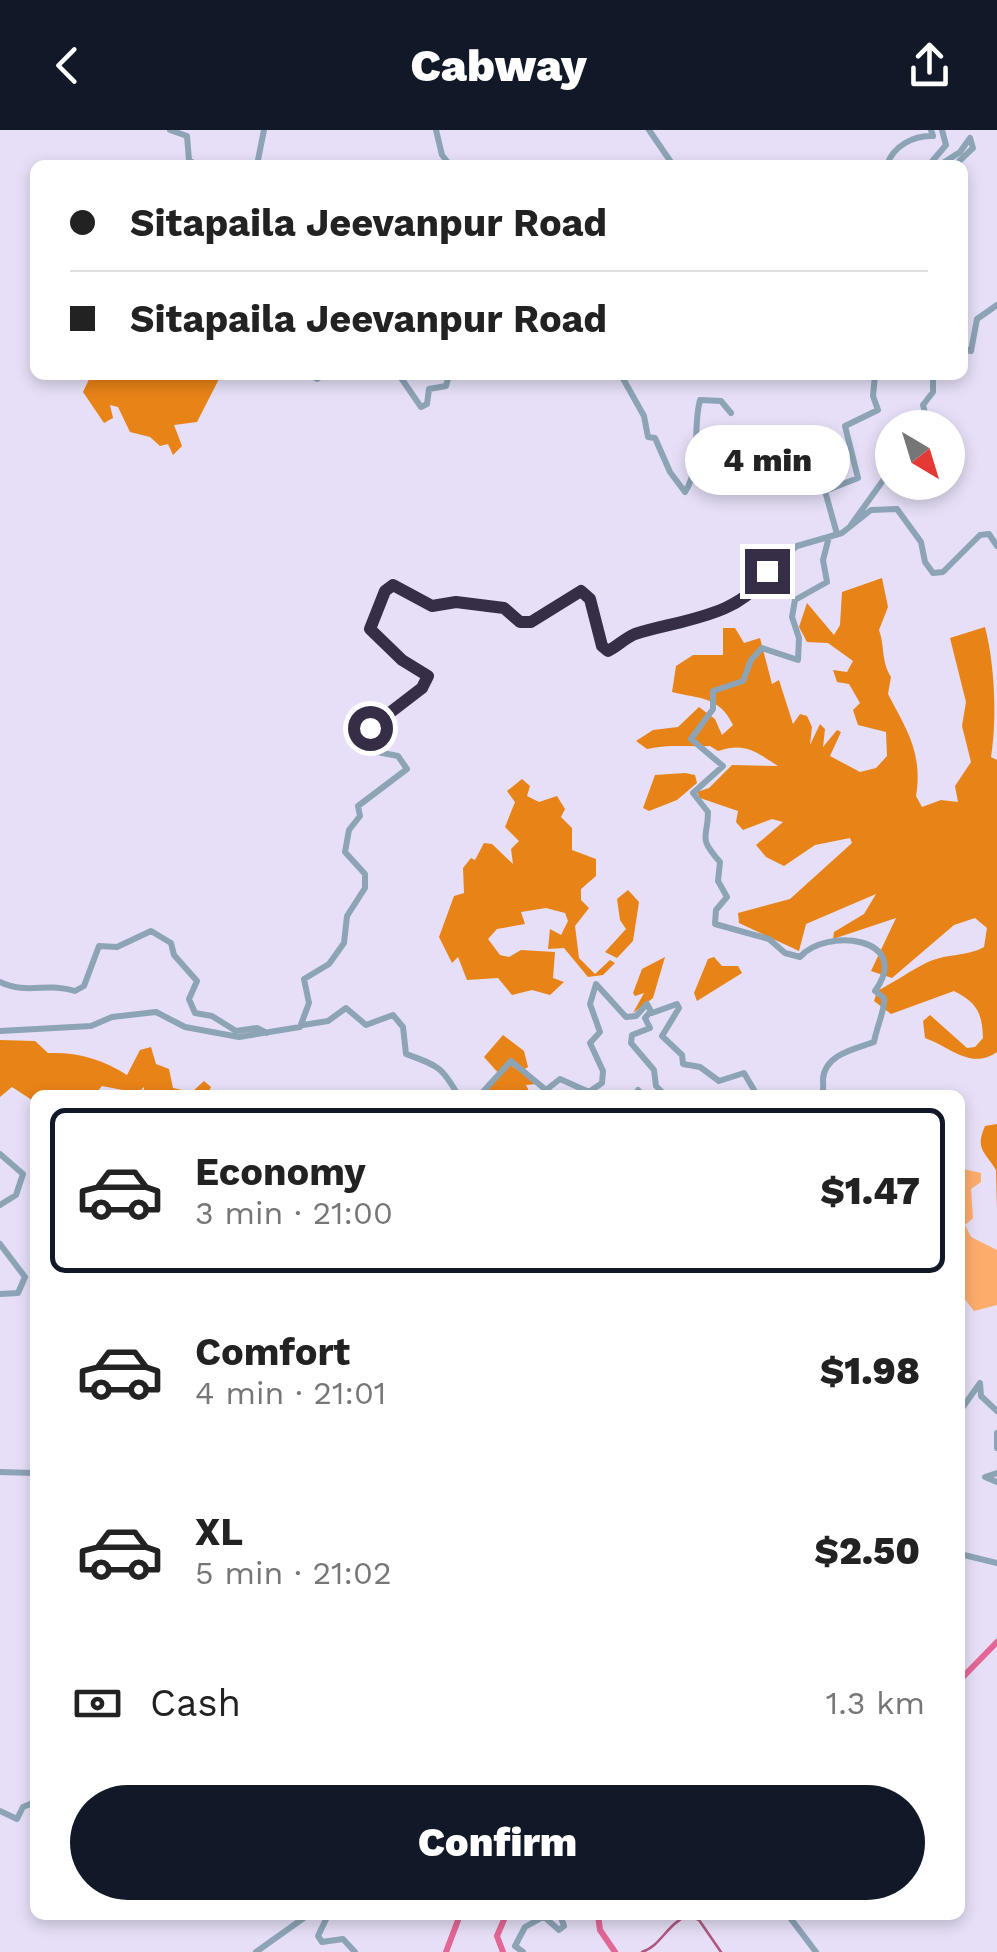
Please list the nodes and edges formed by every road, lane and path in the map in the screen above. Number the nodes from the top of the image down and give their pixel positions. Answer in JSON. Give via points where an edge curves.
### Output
{"nodes":[{"id":1,"x":170,"y":130,"type":"edge"},
{"id":2,"x":264,"y":130,"type":"edge"},
{"id":3,"x":436,"y":130,"type":"edge"},
{"id":4,"x":649,"y":130,"type":"edge"},
{"id":5,"x":932,"y":130,"type":"edge"},
{"id":6,"x":942,"y":130,"type":"edge"},
{"id":7,"x":190,"y":160,"type":"edge"},
{"id":8,"x":258,"y":160,"type":"edge"},
{"id":9,"x":446,"y":160,"type":"edge"},
{"id":10,"x":670,"y":160,"type":"edge"},
{"id":11,"x":888,"y":160,"type":"edge"},
{"id":12,"x":933,"y":160,"type":"edge"},
{"id":13,"x":948,"y":160,"type":"edge"},
{"id":14,"x":960,"y":160,"type":"edge"},
{"id":15,"x":997,"y":305,"type":"edge"},
{"id":16,"x":968,"y":351,"type":"edge"},
{"id":17,"x":402,"y":380,"type":"edge"},
{"id":18,"x":448,"y":380,"type":"edge"},
{"id":19,"x":624,"y":380,"type":"edge"},
{"id":20,"x":875,"y":380,"type":"edge"},
{"id":21,"x":933,"y":380,"type":"edge"},
{"id":22,"x":924,"y":410,"type":"edge"},
{"id":23,"x":731,"y":413,"type":"dead end"},
{"id":24,"x":875,"y":489,"type":"edge"},
{"id":25,"x":848,"y":530,"type":"junction"},
{"id":26,"x":833,"y":535,"type":"junction"},
{"id":27,"x":997,"y":546,"type":"edge"},
{"id":28,"x":0,"y":982,"type":"edge"},
{"id":29,"x":651,"y":1011,"type":"junction"},
{"id":30,"x":300,"y":1026,"type":"junction"},
{"id":31,"x":0,"y":1032,"type":"edge"},
{"id":32,"x":268,"y":1034,"type":"junction"},
{"id":33,"x":456,"y":1090,"type":"edge"},
{"id":34,"x":484,"y":1090,"type":"edge"},
{"id":35,"x":546,"y":1090,"type":"edge"},
{"id":36,"x":546,"y":1090,"type":"edge"},
{"id":37,"x":585,"y":1090,"type":"edge"},
{"id":38,"x":592,"y":1090,"type":"edge"},
{"id":39,"x":660,"y":1090,"type":"edge"},
{"id":40,"x":754,"y":1090,"type":"edge"},
{"id":41,"x":822,"y":1090,"type":"edge"},
{"id":42,"x":0,"y":1154,"type":"edge"},
{"id":43,"x":0,"y":1205,"type":"edge"},
{"id":44,"x":0,"y":1244,"type":"edge"},
{"id":45,"x":0,"y":1294,"type":"edge"},
{"id":46,"x":965,"y":1404,"type":"edge"},
{"id":47,"x":997,"y":1411,"type":"edge"},
{"id":48,"x":997,"y":1433,"type":"edge"},
{"id":49,"x":997,"y":1448,"type":"edge"},
{"id":50,"x":0,"y":1472,"type":"edge"},
{"id":51,"x":30,"y":1473,"type":"edge"},
{"id":52,"x":997,"y":1473,"type":"edge"},
{"id":53,"x":997,"y":1482,"type":"edge"},
{"id":54,"x":965,"y":1555,"type":"edge"},
{"id":55,"x":997,"y":1562,"type":"edge"},
{"id":56,"x":30,"y":1804,"type":"edge"},
{"id":57,"x":0,"y":1812,"type":"edge"},
{"id":58,"x":301,"y":1920,"type":"edge"},
{"id":59,"x":326,"y":1920,"type":"edge"},
{"id":60,"x":537,"y":1920,"type":"edge"},
{"id":61,"x":547,"y":1920,"type":"edge"},
{"id":62,"x":562,"y":1920,"type":"edge"},
{"id":63,"x":792,"y":1920,"type":"edge"},
{"id":64,"x":256,"y":1952,"type":"edge"},
{"id":65,"x":356,"y":1952,"type":"edge"},
{"id":66,"x":523,"y":1952,"type":"edge"},
{"id":67,"x":816,"y":1952,"type":"edge"}],
"edges":[{"from":1,"to":7,"type":"street","via":[[191,140]]},
{"from":2,"to":8,"type":"street"},
{"from":3,"to":9,"type":"street"},
{"from":4,"to":10,"type":"street"},
{"from":5,"to":11,"type":"street","via":[[933,136],[918,136]]},
{"from":6,"to":12,"type":"street","via":[[946,145]]},
{"from":13,"to":14,"type":"street","via":[[970,138],[973,148]]},
{"from":15,"to":16,"type":"street","via":[[976,319]]},
{"from":17,"to":18,"type":"street","via":[[421,407],[430,390]]},
{"from":19,"to":23,"type":"street","via":[[648,437],[656,438],[685,492],[692,482],[700,400],[721,401]]},
{"from":20,"to":26,"type":"street","via":[[878,410],[845,426],[858,478],[825,490]]},
{"from":21,"to":22,"type":"street"},
{"from":24,"to":25,"type":"street"},
{"from":25,"to":26,"type":"street"},
{"from":25,"to":27,"type":"street","via":[[872,510],[897,509],[936,574],[980,535],[990,534]]},
{"from":26,"to":30,"type":"street","via":[[797,546],[734,604],[683,625],[639,633],[608,651],[581,591],[520,622],[504,608],[432,606],[404,589],[388,588],[370,629],[427,680],[360,736],[362,749],[398,756],[407,769],[358,806],[345,852],[365,874],[365,888],[350,908],[344,943],[329,964],[304,979],[309,1003]]},
{"from":26,"to":41,"type":"street","via":[[823,560],[827,582],[795,600],[798,660],[762,648],[756,652],[743,681],[713,691],[713,709],[692,739],[724,766],[694,793],[708,812],[705,844],[720,862],[718,880],[727,897],[712,918],[715,924],[770,939],[784,953],[800,956],[840,939],[855,941],[872,946],[886,962],[875,991],[886,1006],[874,1026],[874,1042],[831,1063]]},
{"from":28,"to":32,"type":"street","via":[[18,990],[51,984],[75,991],[84,986],[99,946],[116,947],[151,931],[171,943],[197,981],[189,999],[194,1013],[236,1031]]},
{"from":29,"to":38,"type":"street","via":[[647,1004],[626,1017],[594,985],[590,1004],[600,1032],[590,1043],[603,1071],[602,1083]]},
{"from":29,"to":39,"type":"street","via":[[650,1028],[630,1042],[654,1070]]},
{"from":29,"to":40,"type":"street","via":[[677,1004],[662,1036],[684,1064],[719,1081],[744,1073]]},
{"from":30,"to":32,"type":"street"},
{"from":30,"to":33,"type":"street","via":[[328,1021],[346,1008],[366,1025],[393,1015],[403,1027],[406,1054],[440,1067]]},
{"from":31,"to":32,"type":"street","via":[[91,1026],[156,1012],[239,1038]]},
{"from":34,"to":36,"type":"street","via":[[511,1060]]},
{"from":35,"to":37,"type":"street","via":[[560,1079]]},
{"from":42,"to":43,"type":"street","via":[[23,1174],[16,1195]]},
{"from":44,"to":45,"type":"street","via":[[24,1273],[18,1293]]},
{"from":46,"to":47,"type":"street","via":[[979,1383],[981,1396]]},
{"from":48,"to":49,"type":"street"},
{"from":50,"to":51,"type":"street"},
{"from":52,"to":53,"type":"street","via":[[985,1478]]},
{"from":54,"to":55,"type":"street"},
{"from":56,"to":57,"type":"street","via":[[18,1819]]},
{"from":58,"to":64,"type":"street"},
{"from":59,"to":65,"type":"street","via":[[322,1942],[343,1940]]},
{"from":60,"to":66,"type":"street","via":[[517,1938]]},
{"from":61,"to":62,"type":"street","via":[[559,1930]]},
{"from":63,"to":67,"type":"street"}]}
